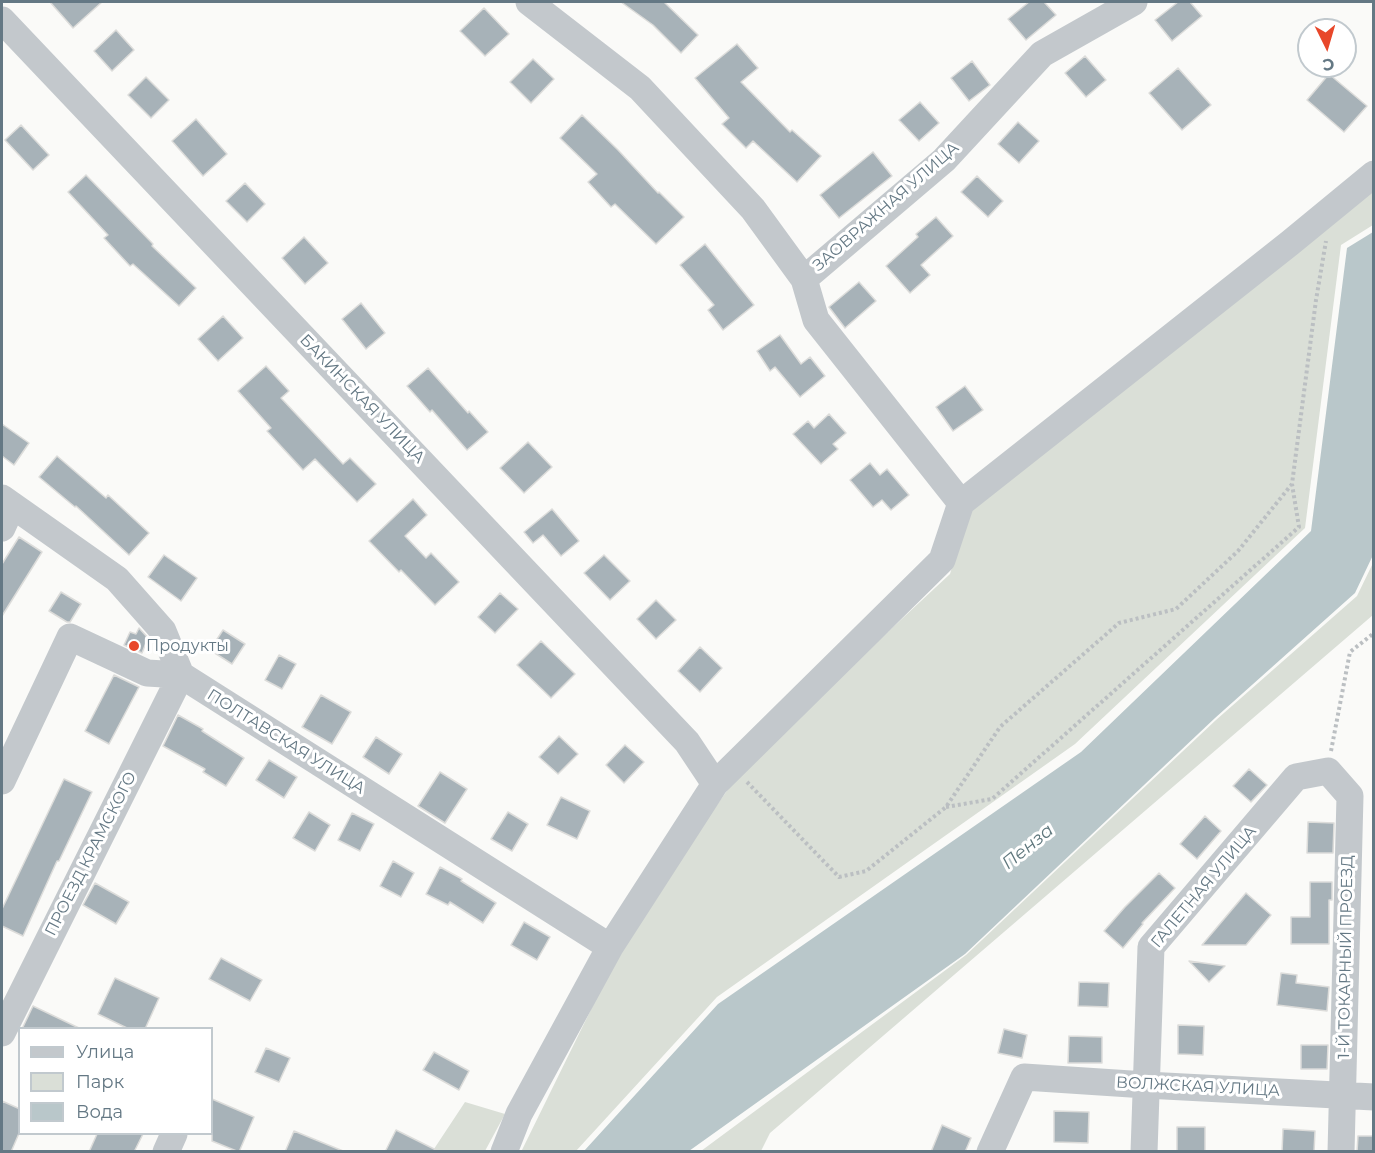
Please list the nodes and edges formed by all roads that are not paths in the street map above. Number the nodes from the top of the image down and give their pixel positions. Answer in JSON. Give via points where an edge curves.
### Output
{"nodes":[{"id":1,"x":529,"y":2,"type":"edge"},
{"id":2,"x":1134,"y":2,"type":"edge"},
{"id":3,"x":2,"y":20,"type":"edge"},
{"id":4,"x":1374,"y":174,"type":"edge"},
{"id":5,"x":804,"y":279,"type":"junction"},
{"id":6,"x":961,"y":503,"type":"junction"},
{"id":7,"x":5,"y":510,"type":"edge"},
{"id":8,"x":181,"y":675,"type":"junction"},
{"id":9,"x":1328,"y":771,"type":"joint"},
{"id":10,"x":723,"y":775,"type":"junction"},
{"id":11,"x":2,"y":781,"type":"edge"},
{"id":12,"x":610,"y":947,"type":"junction"},
{"id":13,"x":2,"y":1033,"type":"edge"},
{"id":14,"x":1146,"y":1085,"type":"junction"},
{"id":15,"x":1343,"y":1095,"type":"junction"},
{"id":16,"x":1374,"y":1097,"type":"edge"},
{"id":17,"x":174,"y":1135,"type":"edge"},
{"id":18,"x":166,"y":1152,"type":"edge"},
{"id":19,"x":504,"y":1152,"type":"edge"},
{"id":20,"x":990,"y":1152,"type":"edge"},
{"id":21,"x":1144,"y":1152,"type":"edge"},
{"id":22,"x":1341,"y":1152,"type":"edge"}],
"edges":[{"from":1,"to":5,"type":"street","name":"ЗАОВРАЖНАЯ УЛИЦА","via":[[640,88],[753,209]]},
{"from":2,"to":5,"type":"street","name":"ЗАОВРАЖНАЯ УЛИЦА","via":[[1042,54],[944,160]]},
{"from":3,"to":10,"type":"street","name":"БАКИНСКАЯ УЛИЦА","via":[[687,742]]},
{"from":4,"to":6,"type":"street"},
{"from":5,"to":6,"type":"street","name":"ЗАОВРАЖНАЯ УЛИЦА","via":[[816,320]]},
{"from":6,"to":10,"type":"street","via":[[942,560]]},
{"from":7,"to":8,"type":"street","via":[[117,579],[163,631]]},
{"from":8,"to":11,"type":"street","via":[[147,673],[70,637]]},
{"from":8,"to":12,"type":"street","name":"ПОЛТАВСКАЯ УЛИЦА"},
{"from":8,"to":13,"type":"street","name":"ПРОЕЗД КРАМСКОГО"},
{"from":9,"to":14,"type":"street","name":"ГАЛЕТНАЯ УЛИЦА","via":[[1296,777],[1150,947]]},
{"from":9,"to":15,"type":"street","name":"1-Й ТОКАРНЫЙ ПРОЕЗД","via":[[1350,796]]},
{"from":10,"to":12,"type":"street"},
{"from":12,"to":19,"type":"street","via":[[519,1114]]},
{"from":14,"to":15,"type":"street","name":"ВОЛЖСКАЯ УЛИЦА"},
{"from":14,"to":20,"type":"street","name":"ВОЛЖСКАЯ УЛИЦА","via":[[1023,1077]]},
{"from":14,"to":21,"type":"street","name":"ГАЛЕТНАЯ УЛИЦА"},
{"from":15,"to":16,"type":"street","name":"ВОЛЖСКАЯ УЛИЦА"},
{"from":15,"to":22,"type":"street","name":"1-Й ТОКАРНЫЙ ПРОЕЗД"},
{"from":17,"to":18,"type":"street"}]}
